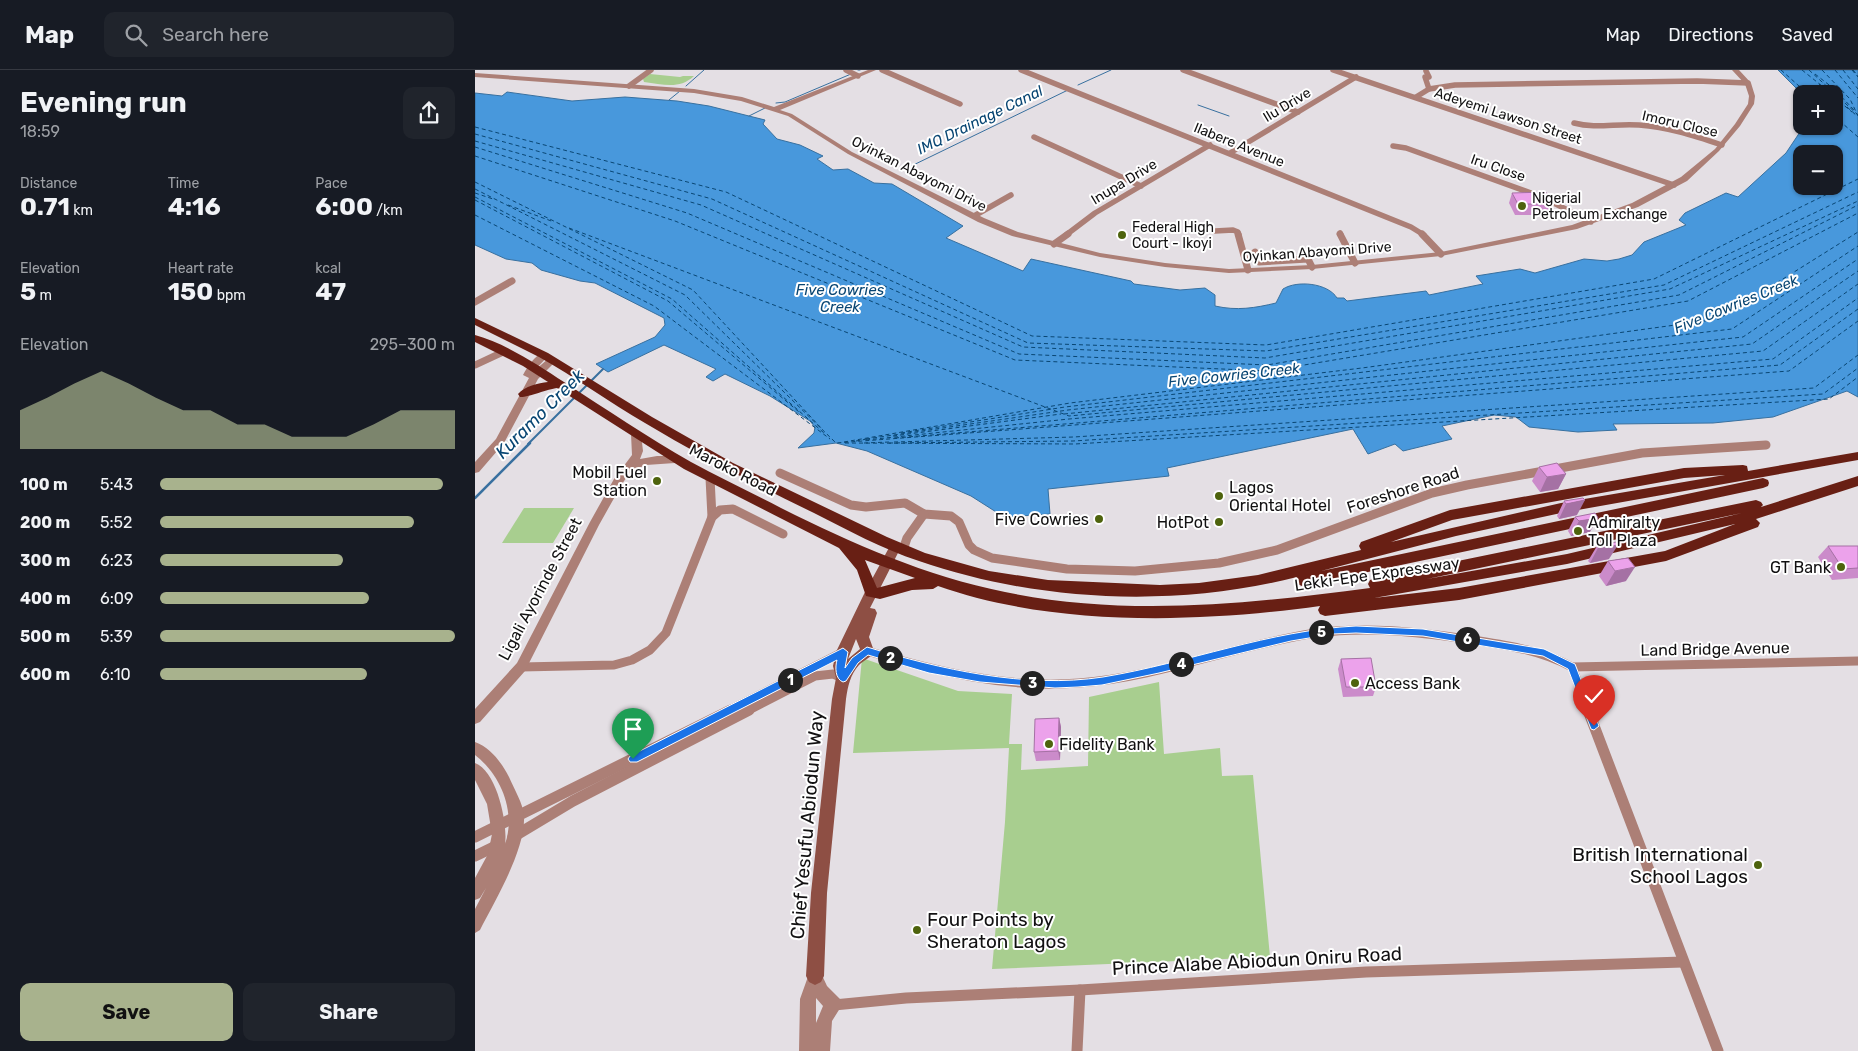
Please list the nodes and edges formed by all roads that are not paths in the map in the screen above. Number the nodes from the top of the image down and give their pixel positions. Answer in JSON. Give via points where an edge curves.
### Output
{"nodes":[{"id":1,"x":651,"y":70,"type":"edge"},
{"id":2,"x":846,"y":70,"type":"edge"},
{"id":3,"x":873,"y":70,"type":"edge"},
{"id":4,"x":882,"y":70,"type":"edge"},
{"id":5,"x":1021,"y":70,"type":"edge"},
{"id":6,"x":1183,"y":70,"type":"edge"},
{"id":7,"x":1197,"y":70,"type":"edge"},
{"id":8,"x":1333,"y":70,"type":"edge"},
{"id":9,"x":1735,"y":70,"type":"edge"},
{"id":10,"x":1427,"y":71,"type":"dead end"},
{"id":11,"x":1191,"y":73,"type":"junction"},
{"id":12,"x":475,"y":75,"type":"edge"},
{"id":13,"x":858,"y":76,"type":"junction"},
{"id":14,"x":1356,"y":78,"type":"junction"},
{"id":15,"x":1747,"y":83,"type":"junction"},
{"id":16,"x":629,"y":86,"type":"junction"},
{"id":17,"x":1429,"y":89,"type":"junction"},
{"id":18,"x":1416,"y":97,"type":"junction"},
{"id":19,"x":959,"y":104,"type":"dead end"},
{"id":20,"x":776,"y":109,"type":"junction"},
{"id":21,"x":1297,"y":112,"type":"junction"},
{"id":22,"x":1574,"y":124,"type":"dead end"},
{"id":23,"x":1035,"y":137,"type":"dead end"},
{"id":24,"x":1210,"y":145,"type":"junction"},
{"id":25,"x":1722,"y":145,"type":"junction"},
{"id":26,"x":1393,"y":146,"type":"dead end"},
{"id":27,"x":1230,"y":153,"type":"junction"},
{"id":28,"x":1674,"y":185,"type":"junction"},
{"id":29,"x":1141,"y":186,"type":"junction"},
{"id":30,"x":1011,"y":195,"type":"dead end"},
{"id":31,"x":974,"y":216,"type":"junction"},
{"id":32,"x":1591,"y":222,"type":"junction"},
{"id":33,"x":1215,"y":230,"type":"dead end"},
{"id":34,"x":1340,"y":233,"type":"dead end"},
{"id":35,"x":1054,"y":244,"type":"junction"},
{"id":36,"x":1255,"y":252,"type":"dead end"},
{"id":37,"x":1441,"y":254,"type":"junction"},
{"id":38,"x":1355,"y":263,"type":"junction"},
{"id":39,"x":1312,"y":267,"type":"junction"},
{"id":40,"x":1248,"y":270,"type":"junction"},
{"id":41,"x":512,"y":281,"type":"dead end"},
{"id":42,"x":475,"y":302,"type":"edge"},
{"id":43,"x":475,"y":321,"type":"edge"},
{"id":44,"x":475,"y":338,"type":"edge"},
{"id":45,"x":503,"y":352,"type":"junction"},
{"id":46,"x":548,"y":358,"type":"junction"},
{"id":47,"x":475,"y":365,"type":"edge"},
{"id":48,"x":535,"y":369,"type":"junction"},
{"id":49,"x":561,"y":386,"type":"junction"},
{"id":50,"x":524,"y":394,"type":"junction"},
{"id":51,"x":593,"y":406,"type":"joint"},
{"id":52,"x":636,"y":434,"type":"junction"},
{"id":53,"x":1767,"y":445,"type":"dead end"},
{"id":54,"x":1853,"y":457,"type":"edge"},
{"id":55,"x":675,"y":459,"type":"junction"},
{"id":56,"x":475,"y":460,"type":"edge"},
{"id":57,"x":475,"y":469,"type":"edge"},
{"id":58,"x":627,"y":471,"type":"junction"},
{"id":59,"x":780,"y":473,"type":"dead end"},
{"id":60,"x":710,"y":478,"type":"junction"},
{"id":61,"x":1858,"y":481,"type":"edge"},
{"id":62,"x":1840,"y":488,"type":"junction"},
{"id":63,"x":1712,"y":493,"type":"junction"},
{"id":64,"x":1730,"y":511,"type":"junction"},
{"id":65,"x":923,"y":514,"type":"junction"},
{"id":66,"x":712,"y":517,"type":"junction"},
{"id":67,"x":783,"y":534,"type":"dead end"},
{"id":68,"x":836,"y":541,"type":"junction"},
{"id":69,"x":902,"y":545,"type":"junction"},
{"id":70,"x":891,"y":564,"type":"junction"},
{"id":71,"x":948,"y":584,"type":"junction"},
{"id":72,"x":1199,"y":589,"type":"junction"},
{"id":73,"x":875,"y":593,"type":"junction"},
{"id":74,"x":1241,"y":610,"type":"junction"},
{"id":75,"x":867,"y":651,"type":"junction"},
{"id":76,"x":843,"y":652,"type":"junction"},
{"id":77,"x":1858,"y":661,"type":"edge"},
{"id":78,"x":521,"y":667,"type":"junction"},
{"id":79,"x":1572,"y":667,"type":"junction"},
{"id":80,"x":843,"y":678,"type":"junction"},
{"id":81,"x":475,"y":718,"type":"edge"},
{"id":82,"x":475,"y":748,"type":"edge"},
{"id":83,"x":475,"y":769,"type":"edge"},
{"id":84,"x":517,"y":815,"type":"junction"},
{"id":85,"x":499,"y":825,"type":"junction"},
{"id":86,"x":516,"y":835,"type":"junction"},
{"id":87,"x":475,"y":837,"type":"edge"},
{"id":88,"x":498,"y":845,"type":"junction"},
{"id":89,"x":475,"y":856,"type":"edge"},
{"id":90,"x":475,"y":893,"type":"edge"},
{"id":91,"x":475,"y":925,"type":"edge"},
{"id":92,"x":1683,"y":962,"type":"junction"},
{"id":93,"x":815,"y":976,"type":"junction"},
{"id":94,"x":1080,"y":990,"type":"junction"},
{"id":95,"x":834,"y":1004,"type":"junction"},
{"id":96,"x":807,"y":1051,"type":"edge"},
{"id":97,"x":822,"y":1051,"type":"edge"},
{"id":98,"x":1077,"y":1051,"type":"edge"},
{"id":99,"x":1718,"y":1051,"type":"edge"}],
"edges":[{"from":1,"to":16,"type":"street"},
{"from":2,"to":13,"type":"street"},
{"from":3,"to":13,"type":"street"},
{"from":4,"to":19,"type":"street"},
{"from":5,"to":24,"type":"street","name":"Ilabere Avenue"},
{"from":6,"to":11,"type":"street"},
{"from":7,"to":11,"type":"street"},
{"from":8,"to":14,"type":"street","name":"Adeyemi Lawson Street"},
{"from":9,"to":15,"type":"street"},
{"from":10,"to":17,"type":"street","via":[[1429,77],[1425,77]]},
{"from":11,"to":21,"type":"street"},
{"from":12,"to":16,"type":"street","name":"Oyinkan Abayomi Drive"},
{"from":13,"to":20,"type":"street"},
{"from":14,"to":18,"type":"street","name":"Adeyemi Lawson Street"},
{"from":14,"to":21,"type":"street","name":"Ilu Drive"},
{"from":15,"to":17,"type":"street","via":[[1465,84]]},
{"from":15,"to":25,"type":"street","name":"Oyinkan Abayomi Drive","via":[[1751,104]]},
{"from":16,"to":20,"type":"street","name":"Oyinkan Abayomi Drive","via":[[710,93]]},
{"from":17,"to":18,"type":"street"},
{"from":18,"to":28,"type":"street","name":"Adeyemi Lawson Street"},
{"from":20,"to":31,"type":"street","name":"Oyinkan Abayomi Drive","via":[[802,121],[850,153]]},
{"from":21,"to":27,"type":"street","name":"Ilu Drive"},
{"from":22,"to":25,"type":"street","name":"Imoru Close","via":[[1649,126]]},
{"from":23,"to":29,"type":"street"},
{"from":24,"to":27,"type":"street","name":"Ilabere Avenue"},
{"from":24,"to":29,"type":"street","name":"Inupa Drive"},
{"from":25,"to":28,"type":"street","name":"Oyinkan Abayomi Drive"},
{"from":26,"to":32,"type":"street","name":"Iru Close","via":[[1542,196]]},
{"from":27,"to":37,"type":"street","name":"Ilabere Avenue","via":[[1411,227],[1427,236]]},
{"from":28,"to":32,"type":"street","name":"Oyinkan Abayomi Drive"},
{"from":29,"to":35,"type":"street","name":"Inupa Drive","via":[[1095,213]]},
{"from":30,"to":31,"type":"street"},
{"from":31,"to":35,"type":"street","name":"Oyinkan Abayomi Drive","via":[[1015,234]]},
{"from":32,"to":37,"type":"street","name":"Oyinkan Abayomi Drive"},
{"from":33,"to":40,"type":"street","via":[[1238,232]]},
{"from":34,"to":38,"type":"street"},
{"from":35,"to":40,"type":"street","name":"Oyinkan Abayomi Drive","via":[[1157,264],[1210,270]]},
{"from":36,"to":39,"type":"street","via":[[1259,262],[1308,259]]},
{"from":37,"to":38,"type":"street","name":"Oyinkan Abayomi Drive"},
{"from":38,"to":39,"type":"street","name":"Oyinkan Abayomi Drive"},
{"from":39,"to":40,"type":"street","name":"Oyinkan Abayomi Drive"},
{"from":41,"to":42,"type":"street"},
{"from":43,"to":46,"type":"highway","name":"Maroko Road"},
{"from":44,"to":45,"type":"highway"},
{"from":45,"to":47,"type":"street"},
{"from":45,"to":48,"type":"highway"},
{"from":46,"to":48,"type":"street"},
{"from":46,"to":69,"type":"highway","name":"Maroko Road","via":[[729,466]]},
{"from":48,"to":49,"type":"highway"},
{"from":48,"to":50,"type":"street"},
{"from":48,"to":56,"type":"street","via":[[501,432]]},
{"from":49,"to":50,"type":"highway","via":[[539,386]]},
{"from":49,"to":51,"type":"highway","name":"Maroko Road"},
{"from":50,"to":57,"type":"street","via":[[500,441]]},
{"from":51,"to":52,"type":"highway","name":"Maroko Road"},
{"from":52,"to":55,"type":"highway","name":"Maroko Road"},
{"from":52,"to":58,"type":"street","name":"Ligali Ayorinde Street","via":[[639,451]]},
{"from":53,"to":65,"type":"street","name":"Foreshore Road","via":[[1635,454],[1467,485],[1432,493],[1277,550],[1219,563],[1162,569],[1089,570],[992,558],[969,545],[963,528],[954,518]]},
{"from":54,"to":63,"type":"highway","via":[[1785,478]]},
{"from":54,"to":72,"type":"highway","name":"Lekki-Epe Expressway","via":[[1561,508],[1281,576]]},
{"from":55,"to":58,"type":"street","via":[[643,462]]},
{"from":55,"to":60,"type":"highway","name":"Maroko Road"},
{"from":58,"to":78,"type":"street","name":"Ligali Ayorinde Street","via":[[593,525]]},
{"from":59,"to":65,"type":"street","name":"Foreshore Road","via":[[851,505],[905,504]]},
{"from":60,"to":66,"type":"street"},
{"from":60,"to":68,"type":"highway","name":"Maroko Road"},
{"from":61,"to":62,"type":"highway"},
{"from":62,"to":64,"type":"highway"},
{"from":62,"to":74,"type":"highway","via":[[1666,556],[1449,595],[1293,613]]},
{"from":63,"to":64,"type":"highway","via":[[1712,503]]},
{"from":63,"to":72,"type":"highway","via":[[1275,585]]},
{"from":64,"to":74,"type":"highway"},
{"from":65,"to":69,"type":"street"},
{"from":66,"to":67,"type":"street","via":[[720,510],[733,509]]},
{"from":66,"to":78,"type":"street","via":[[666,633],[650,650],[614,665]]},
{"from":68,"to":70,"type":"highway","name":"Maroko Road"},
{"from":68,"to":73,"type":"highway","via":[[861,562]]},
{"from":69,"to":70,"type":"main road","name":"Chief Yesufu Abiodun Way"},
{"from":69,"to":72,"type":"highway","name":"Lekki-Epe Expressway","via":[[989,576],[1038,584],[1118,590]]},
{"from":70,"to":71,"type":"highway"},
{"from":70,"to":73,"type":"main road","name":"Chief Yesufu Abiodun Way"},
{"from":71,"to":73,"type":"highway","via":[[912,584]]},
{"from":71,"to":74,"type":"highway","via":[[1007,600],[1082,609],[1148,613]]},
{"from":73,"to":75,"type":"main road","name":"Chief Yesufu Abiodun Way","via":[[864,629]]},
{"from":73,"to":76,"type":"main road","name":"Chief Yesufu Abiodun Way"},
{"from":75,"to":79,"type":"street","via":[[929,669],[980,678],[1078,683],[1159,669],[1307,634],[1373,629],[1531,649]]},
{"from":75,"to":80,"type":"main road","name":"Chief Yesufu Abiodun Way","via":[[855,660]]},
{"from":76,"to":80,"type":"main road","name":"Chief Yesufu Abiodun Way","via":[[840,666]]},
{"from":76,"to":84,"type":"street","via":[[587,783]]},
{"from":77,"to":79,"type":"street","name":"Land Bridge Avenue"},
{"from":78,"to":81,"type":"street","name":"Ligali Ayorinde Street"},
{"from":79,"to":92,"type":"street"},
{"from":80,"to":86,"type":"street","via":[[833,674],[815,676],[573,800]]},
{"from":80,"to":93,"type":"main road","name":"Chief Yesufu Abiodun Way","via":[[819,893]]},
{"from":82,"to":84,"type":"street","via":[[483,752],[498,770]]},
{"from":83,"to":85,"type":"street","via":[[495,806]]},
{"from":84,"to":85,"type":"street"},
{"from":84,"to":86,"type":"street"},
{"from":85,"to":87,"type":"street"},
{"from":85,"to":88,"type":"street"},
{"from":86,"to":88,"type":"street"},
{"from":86,"to":91,"type":"street"},
{"from":88,"to":89,"type":"street"},
{"from":88,"to":90,"type":"street"},
{"from":92,"to":94,"type":"street","name":"Prince Alabe Abiodun Oniru Road","via":[[1366,972]]},
{"from":92,"to":99,"type":"street"},
{"from":93,"to":95,"type":"street","via":[[826,999]]},
{"from":93,"to":96,"type":"street","via":[[808,999]]},
{"from":94,"to":95,"type":"street","name":"Prince Alabe Abiodun Oniru Road"},
{"from":94,"to":98,"type":"street"},
{"from":95,"to":97,"type":"street","via":[[821,1024]]}]}
